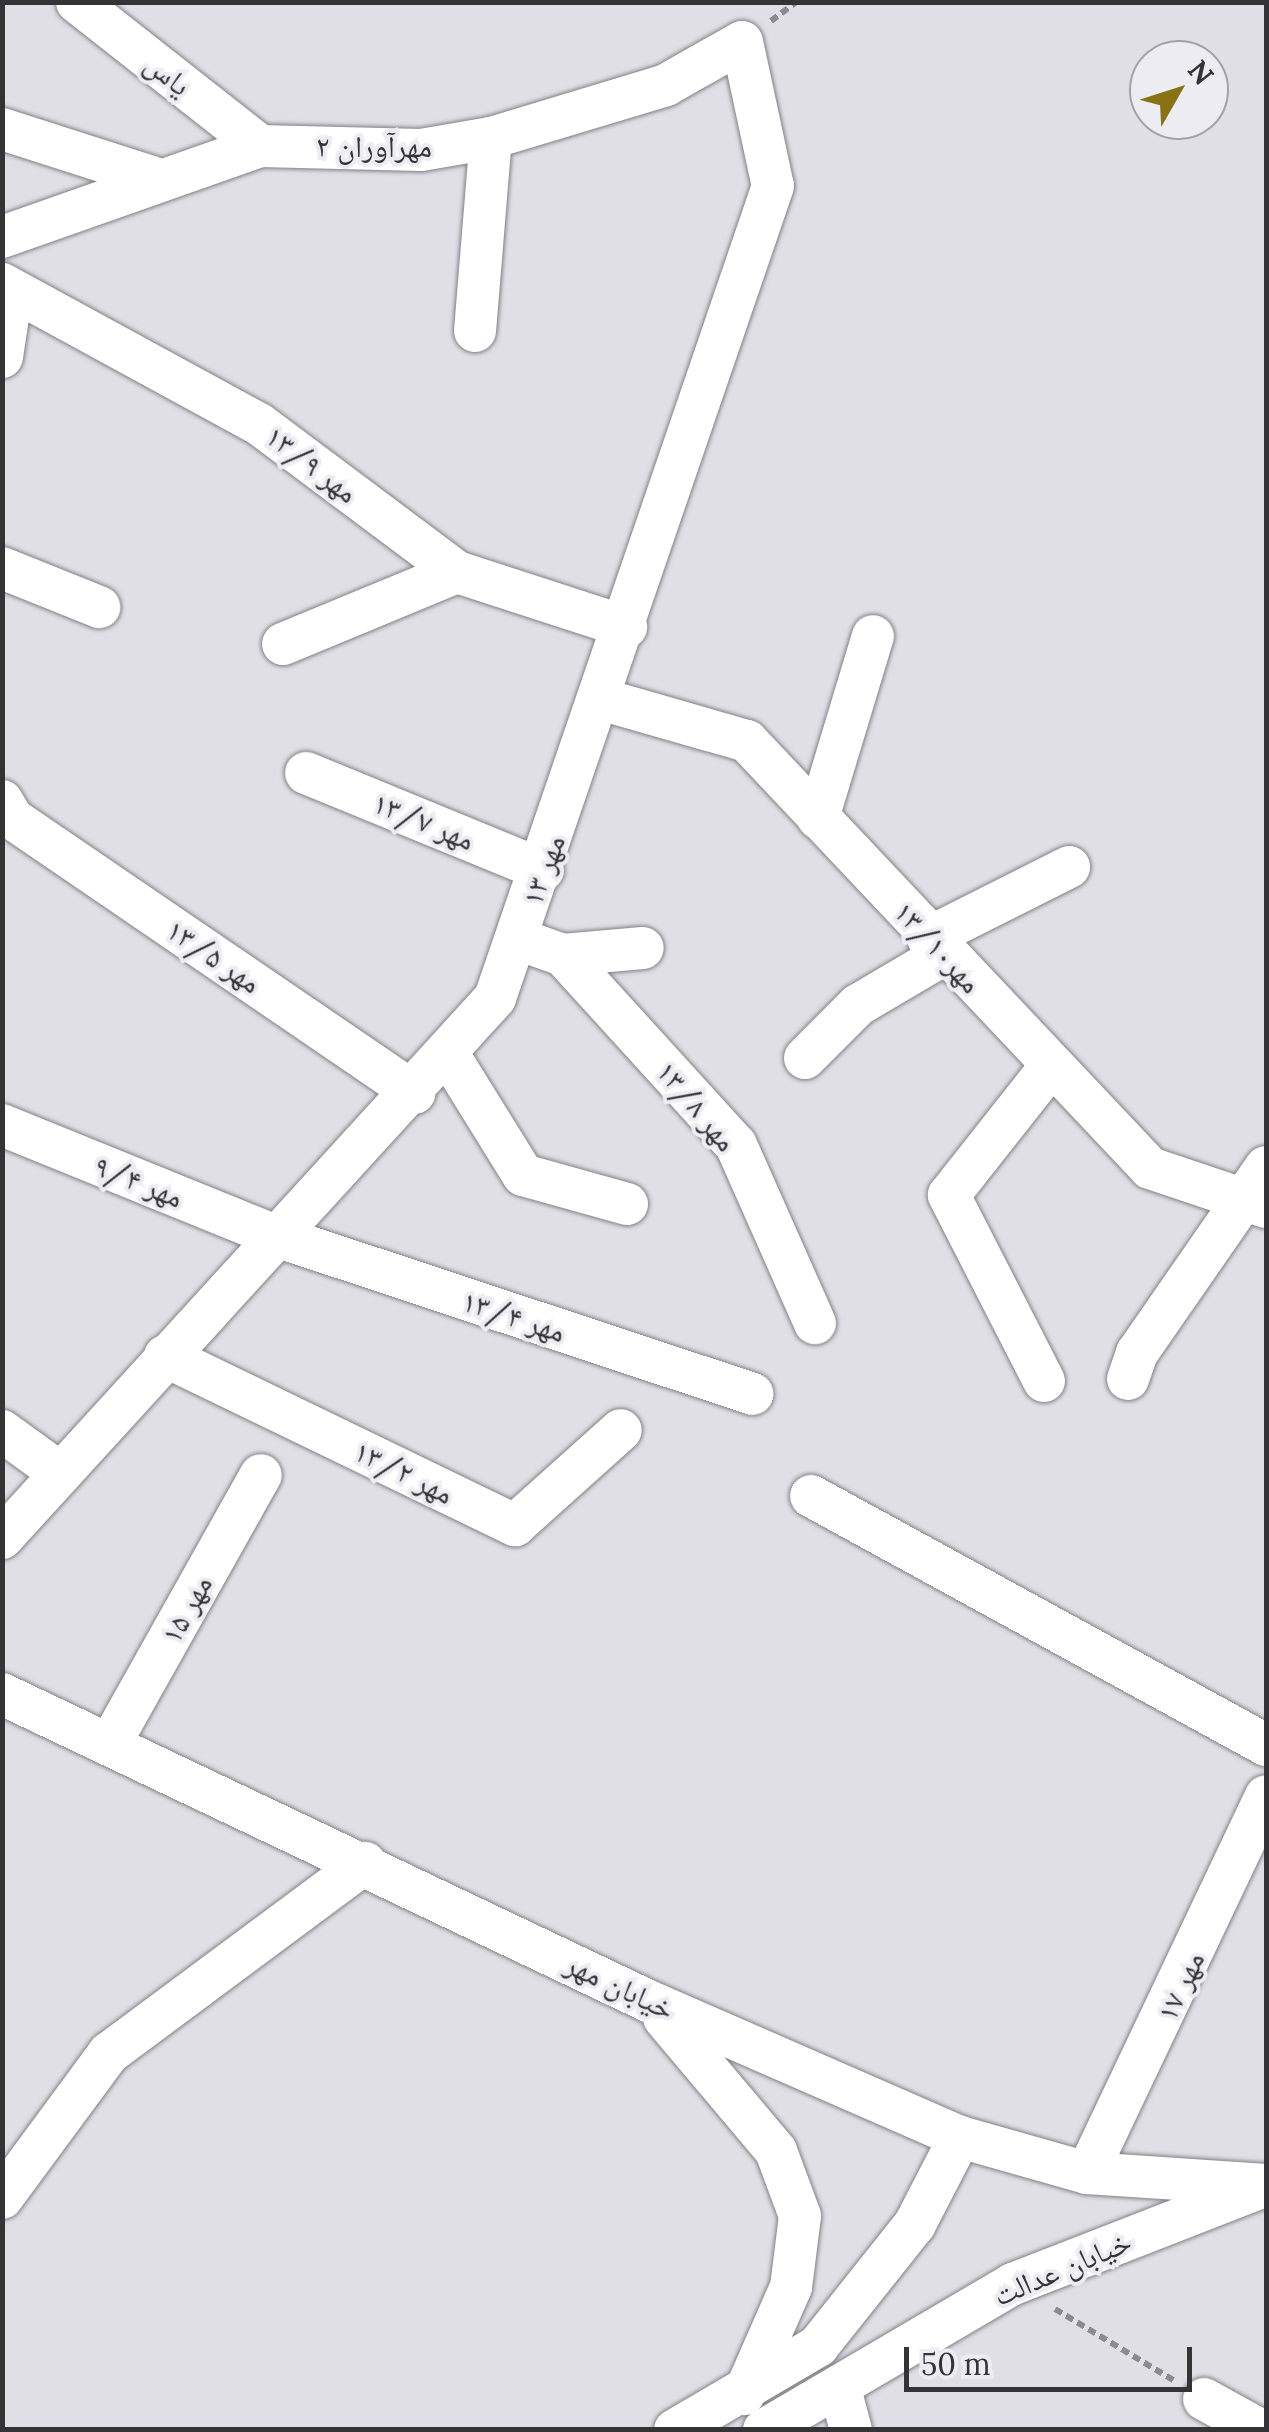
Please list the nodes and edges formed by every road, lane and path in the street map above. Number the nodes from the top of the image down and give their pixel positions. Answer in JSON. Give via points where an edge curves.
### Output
{"nodes":[{"id":1,"x":76,"y":2,"type":"edge"},
{"id":2,"x":742,"y":42,"type":"joint"},
{"id":3,"x":2,"y":129,"type":"edge"},
{"id":4,"x":491,"y":138,"type":"junction"},
{"id":5,"x":260,"y":146,"type":"junction"},
{"id":6,"x":161,"y":180,"type":"junction"},
{"id":7,"x":2,"y":238,"type":"edge"},
{"id":8,"x":7,"y":287,"type":"edge"},
{"id":9,"x":475,"y":331,"type":"dead end"},
{"id":10,"x":2,"y":357,"type":"edge"},
{"id":11,"x":2,"y":568,"type":"edge"},
{"id":12,"x":457,"y":572,"type":"junction"},
{"id":13,"x":99,"y":607,"type":"dead end"},
{"id":14,"x":626,"y":626,"type":"junction"},
{"id":15,"x":873,"y":636,"type":"dead end"},
{"id":16,"x":283,"y":644,"type":"dead end"},
{"id":17,"x":604,"y":700,"type":"junction"},
{"id":18,"x":306,"y":773,"type":"dead end"},
{"id":19,"x":6,"y":816,"type":"edge"},
{"id":20,"x":818,"y":818,"type":"junction"},
{"id":21,"x":1068,"y":867,"type":"dead end"},
{"id":22,"x":543,"y":870,"type":"junction"},
{"id":23,"x":518,"y":940,"type":"junction"},
{"id":24,"x":936,"y":946,"type":"junction"},
{"id":25,"x":643,"y":948,"type":"dead end"},
{"id":26,"x":563,"y":955,"type":"junction"},
{"id":27,"x":448,"y":1054,"type":"junction"},
{"id":28,"x":806,"y":1058,"type":"dead end"},
{"id":29,"x":1051,"y":1066,"type":"junction"},
{"id":30,"x":415,"y":1093,"type":"junction"},
{"id":31,"x":2,"y":1125,"type":"edge"},
{"id":32,"x":1266,"y":1167,"type":"edge"},
{"id":33,"x":628,"y":1204,"type":"dead end"},
{"id":34,"x":1253,"y":1206,"type":"edge"},
{"id":35,"x":276,"y":1236,"type":"junction"},
{"id":36,"x":815,"y":1324,"type":"dead end"},
{"id":37,"x":165,"y":1356,"type":"junction"},
{"id":38,"x":1128,"y":1379,"type":"dead end"},
{"id":39,"x":1044,"y":1381,"type":"dead end"},
{"id":40,"x":752,"y":1394,"type":"dead end"},
{"id":41,"x":621,"y":1430,"type":"dead end"},
{"id":42,"x":2,"y":1431,"type":"edge"},
{"id":43,"x":60,"y":1472,"type":"junction"},
{"id":44,"x":261,"y":1475,"type":"dead end"},
{"id":45,"x":811,"y":1496,"type":"dead end"},
{"id":46,"x":2,"y":1538,"type":"edge"},
{"id":47,"x":2,"y":1694,"type":"edge"},
{"id":48,"x":111,"y":1742,"type":"junction"},
{"id":49,"x":1266,"y":1746,"type":"edge"},
{"id":50,"x":1266,"y":1796,"type":"edge"},
{"id":51,"x":365,"y":1863,"type":"junction"},
{"id":52,"x":646,"y":2000,"type":"junction"},
{"id":53,"x":960,"y":2137,"type":"junction"},
{"id":54,"x":1087,"y":2172,"type":"junction"},
{"id":55,"x":1266,"y":2185,"type":"edge"},
{"id":56,"x":2,"y":2198,"type":"edge"},
{"id":57,"x":1013,"y":2284,"type":"junction"},
{"id":58,"x":1204,"y":2399,"type":"joint"},
{"id":59,"x":846,"y":2409,"type":"edge"},
{"id":60,"x":754,"y":2412,"type":"edge"},
{"id":61,"x":674,"y":2430,"type":"edge"},
{"id":62,"x":1260,"y":2430,"type":"edge"}],
"edges":[{"from":1,"to":5,"type":"street","name":"یاس"},
{"from":2,"to":4,"type":"street","name":"مهرآوران ۲","via":[[666,85]]},
{"from":2,"to":14,"type":"street","name":"مهر ۱۳","via":[[773,186]]},
{"from":3,"to":6,"type":"street"},
{"from":4,"to":5,"type":"street","name":"مهرآوران ۲","via":[[421,150]]},
{"from":4,"to":9,"type":"street"},
{"from":5,"to":6,"type":"street","name":"مهرآوران ۲"},
{"from":6,"to":7,"type":"street","name":"مهرآوران ۲"},
{"from":8,"to":10,"type":"street"},
{"from":8,"to":12,"type":"street","name":"مهر ۱۳/۹","via":[[259,424]]},
{"from":11,"to":13,"type":"street"},
{"from":12,"to":14,"type":"street","name":"مهر ۱۳/۹"},
{"from":12,"to":16,"type":"street"},
{"from":14,"to":17,"type":"street","name":"مهر ۱۳"},
{"from":15,"to":20,"type":"street"},
{"from":17,"to":20,"type":"street","name":"مهر۱۳/۱۰","via":[[747,741]]},
{"from":17,"to":22,"type":"street","name":"مهر ۱۳"},
{"from":18,"to":22,"type":"street","name":"مهر ۱۳/۷"},
{"from":19,"to":30,"type":"street","name":"مهر ۱۳/۵"},
{"from":20,"to":24,"type":"street","name":"مهر۱۳/۱۰"},
{"from":21,"to":24,"type":"street"},
{"from":22,"to":23,"type":"street","name":"مهر ۱۳"},
{"from":23,"to":26,"type":"street","name":"مهر ۱۳/۸"},
{"from":23,"to":27,"type":"street","name":"مهر ۱۳","via":[[495,998]]},
{"from":24,"to":28,"type":"street","via":[[858,1005]]},
{"from":24,"to":29,"type":"street","name":"مهر۱۳/۱۰"},
{"from":25,"to":26,"type":"street"},
{"from":26,"to":36,"type":"street","name":"مهر ۱۳/۸","via":[[736,1145]]},
{"from":27,"to":30,"type":"street","name":"مهر ۱۳"},
{"from":27,"to":33,"type":"street","via":[[523,1175]]},
{"from":29,"to":34,"type":"street","name":"مهر۱۳/۱۰","via":[[1150,1168]]},
{"from":29,"to":39,"type":"street","via":[[949,1195]]},
{"from":30,"to":35,"type":"street","name":"مهر ۱۳"},
{"from":31,"to":35,"type":"street","name":"مهر ۹/۴"},
{"from":32,"to":34,"type":"street"},
{"from":34,"to":38,"type":"street","via":[[1136,1353]]},
{"from":35,"to":37,"type":"street","name":"مهر ۱۳"},
{"from":35,"to":40,"type":"street","name":"مهر ۱۳/۴"},
{"from":37,"to":41,"type":"street","name":"مهر ۱۳/۲","via":[[515,1526]]},
{"from":37,"to":43,"type":"street","name":"مهر ۱۳"},
{"from":42,"to":43,"type":"street"},
{"from":43,"to":46,"type":"street","name":"مهر ۱۳"},
{"from":44,"to":48,"type":"street","name":"مهر ۱۵"},
{"from":45,"to":49,"type":"street"},
{"from":47,"to":48,"type":"street","name":"خیابان مهر"},
{"from":48,"to":51,"type":"street","name":"خیابان مهر"},
{"from":50,"to":54,"type":"street","name":"مهر ۱۷"},
{"from":51,"to":52,"type":"street","name":"خیابان مهر"},
{"from":51,"to":56,"type":"street","via":[[109,2053]]},
{"from":52,"to":53,"type":"street","name":"خیابان مهر"},
{"from":52,"to":60,"type":"street","via":[[705,2058],[776,2151],[800,2216],[791,2287]]},
{"from":53,"to":54,"type":"street","name":"خیابان مهر"},
{"from":53,"to":60,"type":"street","name":"خیابان عدالت","via":[[916,2224],[818,2346]]},
{"from":54,"to":55,"type":"street","name":"خیابان مهر"},
{"from":55,"to":57,"type":"street","name":"خیابان عدالت"},
{"from":57,"to":58,"type":"path"},
{"from":57,"to":59,"type":"street","name":"خیابان عدالت"},
{"from":58,"to":62,"type":"street"},
{"from":59,"to":60,"type":"street","name":"خیابان عدالت"},
{"from":60,"to":61,"type":"street","name":"خیابان عدالت"}]}
